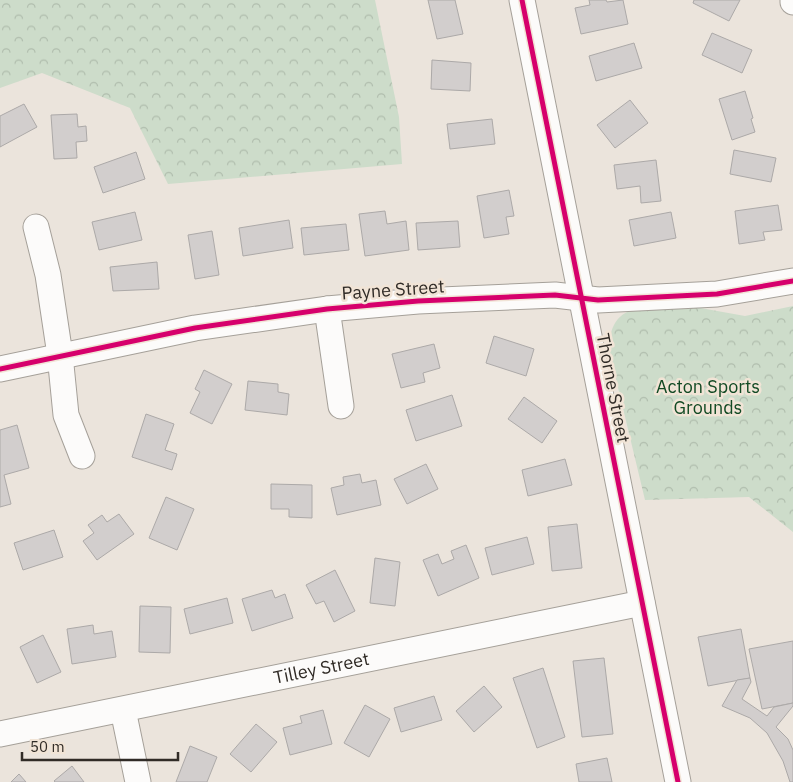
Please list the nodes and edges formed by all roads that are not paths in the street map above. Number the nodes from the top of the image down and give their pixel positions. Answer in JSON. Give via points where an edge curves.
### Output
{"nodes":[{"id":1,"x":522,"y":0,"type":"edge"},
{"id":2,"x":36,"y":227,"type":"dead end"},
{"id":3,"x":793,"y":281,"type":"edge"},
{"id":4,"x":580,"y":297,"type":"junction"},
{"id":5,"x":326,"y":309,"type":"junction"},
{"id":6,"x":60,"y":355,"type":"junction"},
{"id":7,"x":0,"y":369,"type":"edge"},
{"id":8,"x":341,"y":406,"type":"dead end"},
{"id":9,"x":82,"y":456,"type":"dead end"},
{"id":10,"x":642,"y":604,"type":"junction"},
{"id":11,"x":123,"y":710,"type":"junction"},
{"id":12,"x":0,"y":734,"type":"edge"},
{"id":13,"x":138,"y":782,"type":"edge"},
{"id":14,"x":678,"y":782,"type":"edge"}],
"edges":[{"from":1,"to":4,"type":"street","name":"Thorne Street"},
{"from":2,"to":6,"type":"street","via":[[48,275]]},
{"from":3,"to":4,"type":"street","name":"Payne Street","via":[[716,294],[598,300]]},
{"from":4,"to":5,"type":"street","name":"Payne Street","via":[[428,301]]},
{"from":4,"to":10,"type":"street","name":"Thorne Street"},
{"from":5,"to":6,"type":"street","name":"Payne Street","via":[[195,328]]},
{"from":5,"to":8,"type":"street","name":"Payne Street"},
{"from":6,"to":7,"type":"street","name":"Payne Street"},
{"from":6,"to":9,"type":"street","via":[[66,416]]},
{"from":10,"to":11,"type":"street","name":"Tilley Street"},
{"from":10,"to":14,"type":"street","name":"Thorne Street"},
{"from":11,"to":12,"type":"street","name":"Tilley Street"},
{"from":11,"to":13,"type":"street"}]}
